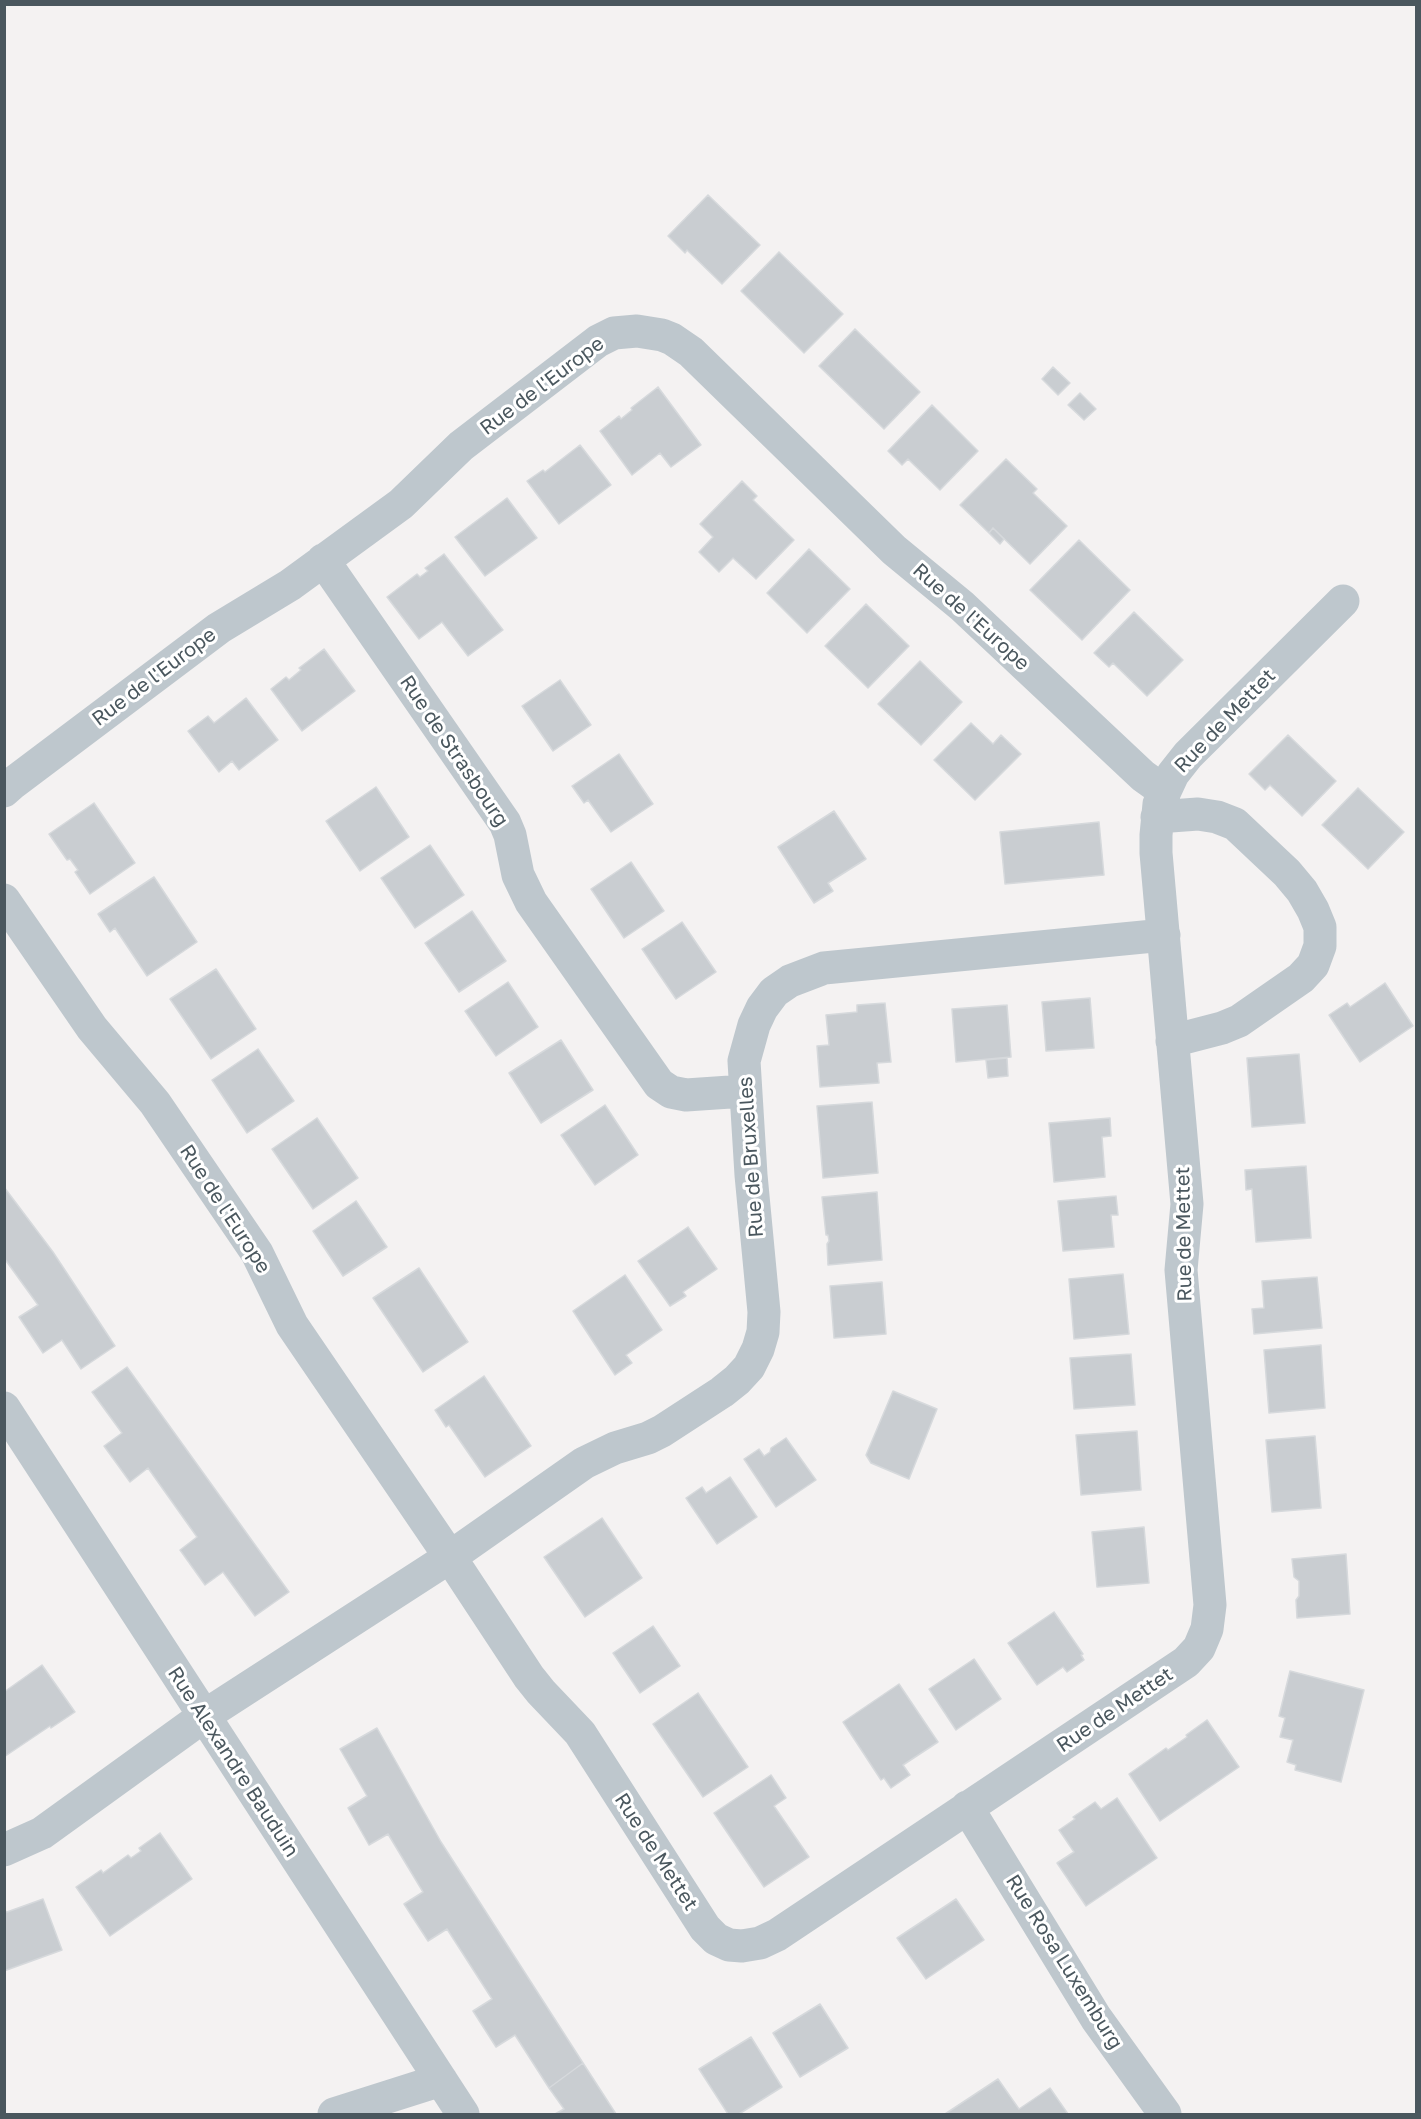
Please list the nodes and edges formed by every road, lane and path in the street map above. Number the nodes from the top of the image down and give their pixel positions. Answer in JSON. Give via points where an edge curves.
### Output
{"nodes":[{"id":1,"x":323,"y":560,"type":"junction"},
{"id":2,"x":1343,"y":601,"type":"dead end"},
{"id":3,"x":4,"y":791,"type":"edge"},
{"id":4,"x":1161,"y":804,"type":"junction"},
{"id":5,"x":4,"y":900,"type":"edge"},
{"id":6,"x":1164,"y":935,"type":"junction"},
{"id":7,"x":1172,"y":1041,"type":"junction"},
{"id":8,"x":745,"y":1091,"type":"junction"},
{"id":9,"x":4,"y":1408,"type":"edge"},
{"id":10,"x":450,"y":1557,"type":"junction"},
{"id":11,"x":204,"y":1716,"type":"junction"},
{"id":12,"x":967,"y":1807,"type":"junction"},
{"id":13,"x":4,"y":1850,"type":"edge"},
{"id":14,"x":441,"y":2080,"type":"junction"},
{"id":15,"x":334,"y":2115,"type":"edge"},
{"id":16,"x":463,"y":2115,"type":"edge"},
{"id":17,"x":1165,"y":2115,"type":"edge"}],
"edges":[{"from":1,"to":3,"type":"street","name":"Rue de l'Europe","via":[[290,585],[219,627]]},
{"from":1,"to":4,"type":"street","name":"Rue de l'Europe","via":[[401,504],[461,446],[598,341],[614,333],[662,335],[691,351],[894,550],[963,606],[1143,776]]},
{"from":1,"to":8,"type":"street","name":"Rue de Strasbourg","via":[[505,823],[518,875],[531,902],[655,1079],[671,1092],[686,1095]]},
{"from":2,"to":4,"type":"street","name":"Rue de Mettet","via":[[1188,755]]},
{"from":4,"to":6,"type":"street","name":"Rue de Mettet","via":[[1156,853]]},
{"from":4,"to":7,"type":"street","via":[[1235,824],[1302,891],[1320,927],[1320,946],[1313,965],[1301,978],[1239,1021]]},
{"from":5,"to":10,"type":"street","name":"Rue de l'Europe","via":[[92,1028],[155,1103],[251,1244],[292,1325]]},
{"from":6,"to":7,"type":"street","name":"Rue de Mettet"},
{"from":6,"to":8,"type":"street","name":"Rue de Bruxelles","via":[[853,964],[807,973],[774,992],[753,1025],[744,1061]]},
{"from":7,"to":12,"type":"street","name":"Rue de Mettet","via":[[1187,1204],[1181,1270],[1210,1605],[1207,1629],[1199,1648],[1176,1669]]},
{"from":8,"to":10,"type":"street","name":"Rue de Bruxelles","via":[[764,1312],[761,1340],[749,1367],[722,1392],[662,1431],[584,1463]]},
{"from":9,"to":11,"type":"street","name":"Rue Alexandre Bauduin"},
{"from":10,"to":11,"type":"street"},
{"from":10,"to":12,"type":"street","name":"Rue de Mettet","via":[[529,1677],[580,1732],[716,1939],[742,1946],[777,1935]]},
{"from":11,"to":13,"type":"street","via":[[42,1833]]},
{"from":11,"to":14,"type":"street","name":"Rue Alexandre Bauduin"},
{"from":12,"to":17,"type":"street","name":"Rue Rosa Luxemburg","via":[[1096,2018]]},
{"from":14,"to":15,"type":"street"},
{"from":14,"to":16,"type":"street","name":"Rue Alexandre Bauduin"}]}
